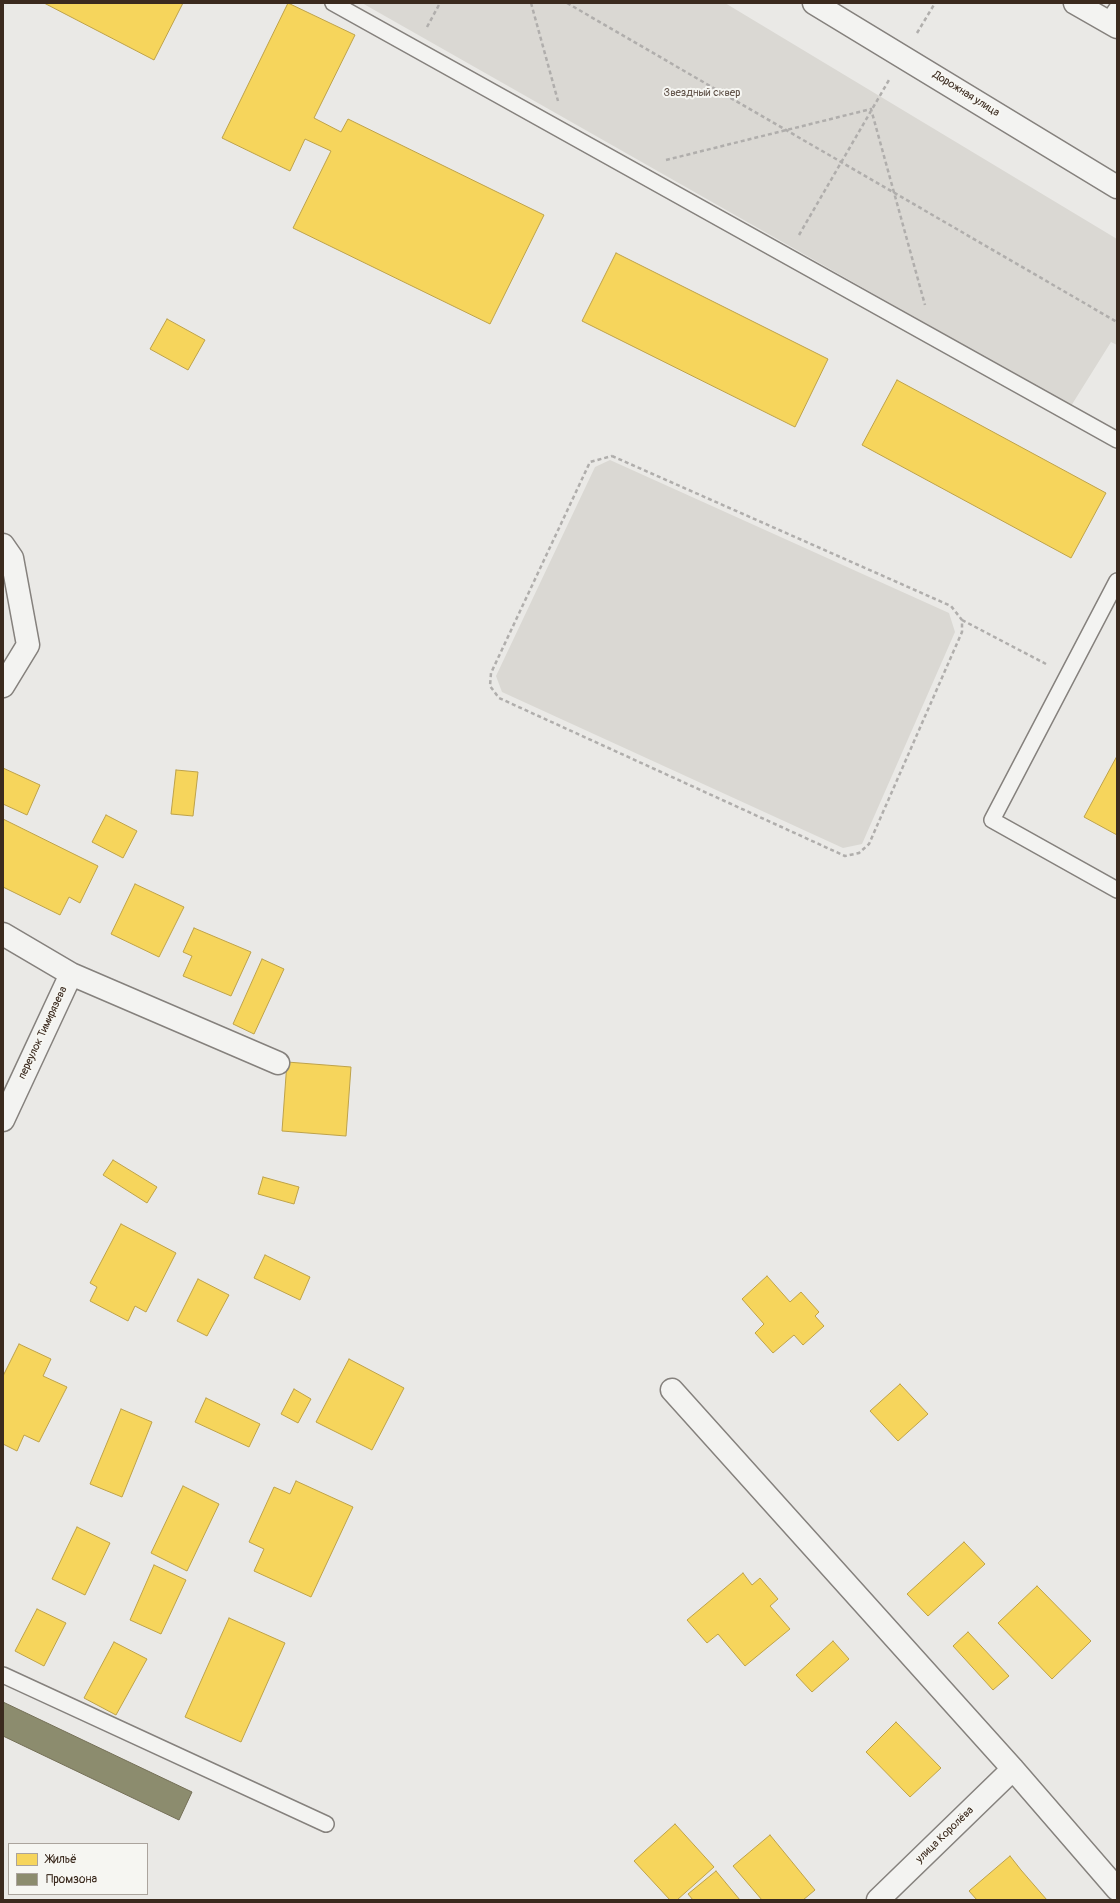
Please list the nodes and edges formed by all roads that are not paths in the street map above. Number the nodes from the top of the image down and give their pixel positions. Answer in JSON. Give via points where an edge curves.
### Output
{"nodes":[{"id":1,"x":333,"y":3,"type":"edge"},
{"id":2,"x":814,"y":3,"type":"edge"},
{"id":3,"x":1074,"y":3,"type":"edge"},
{"id":4,"x":1114,"y":19,"type":"edge"},
{"id":5,"x":1117,"y":187,"type":"edge"},
{"id":6,"x":1117,"y":440,"type":"edge"},
{"id":7,"x":3,"y":545,"type":"edge"},
{"id":8,"x":1117,"y":581,"type":"edge"},
{"id":9,"x":3,"y":686,"type":"edge"},
{"id":10,"x":1117,"y":890,"type":"edge"},
{"id":11,"x":3,"y":934,"type":"edge"},
{"id":12,"x":71,"y":974,"type":"junction"},
{"id":13,"x":278,"y":1063,"type":"dead end"},
{"id":14,"x":3,"y":1120,"type":"edge"},
{"id":15,"x":672,"y":1390,"type":"dead end"},
{"id":16,"x":3,"y":1675,"type":"edge"},
{"id":17,"x":1012,"y":1769,"type":"junction"},
{"id":18,"x":326,"y":1824,"type":"dead end"},
{"id":19,"x":1117,"y":1889,"type":"edge"},
{"id":20,"x":878,"y":1900,"type":"edge"}],
"edges":[{"from":1,"to":6,"type":"lane"},
{"from":2,"to":5,"type":"street","name":"Дорожная улица"},
{"from":3,"to":4,"type":"street"},
{"from":7,"to":9,"type":"street","via":[[12,558],[28,645]]},
{"from":8,"to":10,"type":"lane","via":[[992,820]]},
{"from":11,"to":12,"type":"street","name":"переулок Тимирязева"},
{"from":12,"to":13,"type":"street"},
{"from":12,"to":14,"type":"street","name":"переулок Тимирязева"},
{"from":15,"to":17,"type":"street"},
{"from":16,"to":18,"type":"lane"},
{"from":17,"to":19,"type":"street"},
{"from":17,"to":20,"type":"street","name":"улица Королёва"}]}
